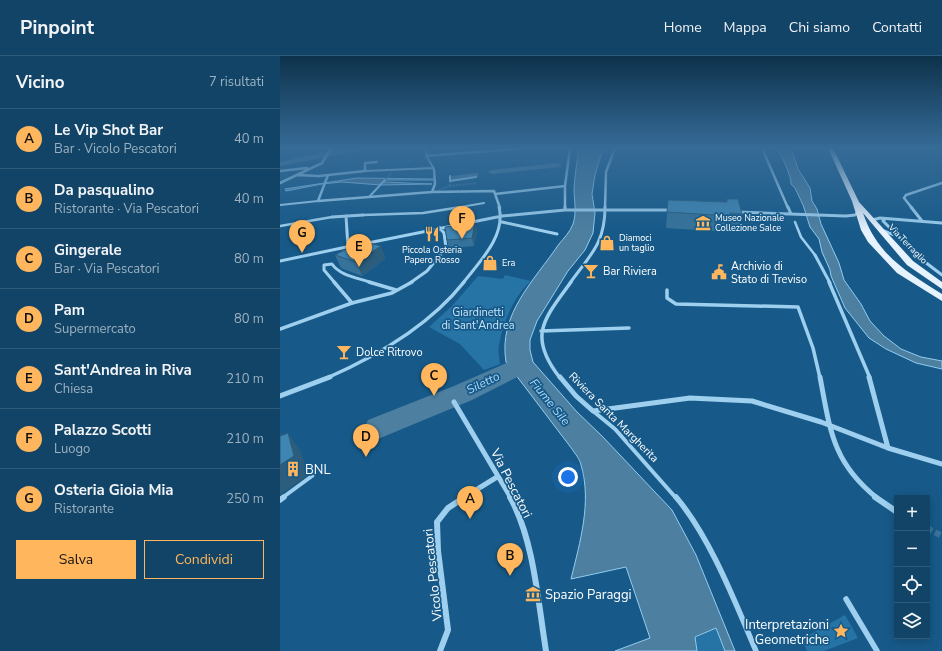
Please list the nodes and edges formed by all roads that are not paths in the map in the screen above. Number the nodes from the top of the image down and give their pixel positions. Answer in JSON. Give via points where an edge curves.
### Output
{"nodes":[{"id":1,"x":328,"y":175,"type":"edge"},
{"id":2,"x":295,"y":176,"type":"edge"},
{"id":3,"x":434,"y":176,"type":"edge"},
{"id":4,"x":450,"y":176,"type":"dead end"},
{"id":5,"x":476,"y":176,"type":"edge"},
{"id":6,"x":566,"y":176,"type":"edge"},
{"id":7,"x":606,"y":176,"type":"edge"},
{"id":8,"x":774,"y":176,"type":"edge"},
{"id":9,"x":843,"y":176,"type":"edge"},
{"id":10,"x":385,"y":180,"type":"tunnel mouth"},
{"id":11,"x":281,"y":182,"type":"edge"},
{"id":12,"x":942,"y":183,"type":"edge"},
{"id":13,"x":565,"y":186,"type":"junction"},
{"id":14,"x":432,"y":192,"type":"junction"},
{"id":15,"x":494,"y":192,"type":"junction"},
{"id":16,"x":370,"y":197,"type":"junction"},
{"id":17,"x":318,"y":201,"type":"junction"},
{"id":18,"x":855,"y":201,"type":"junction"},
{"id":19,"x":484,"y":202,"type":"dead end"},
{"id":20,"x":280,"y":205,"type":"edge"},
{"id":21,"x":565,"y":210,"type":"junction"},
{"id":22,"x":605,"y":210,"type":"junction"},
{"id":23,"x":680,"y":210,"type":"edge"},
{"id":24,"x":859,"y":211,"type":"junction"},
{"id":25,"x":730,"y":212,"type":"edge"},
{"id":26,"x":791,"y":214,"type":"junction"},
{"id":27,"x":346,"y":216,"type":"junction"},
{"id":28,"x":363,"y":216,"type":"joint"},
{"id":29,"x":502,"y":216,"type":"junction"},
{"id":30,"x":332,"y":217,"type":"joint"},
{"id":31,"x":885,"y":219,"type":"junction"},
{"id":32,"x":872,"y":220,"type":"junction"},
{"id":33,"x":922,"y":221,"type":"junction"},
{"id":34,"x":502,"y":222,"type":"junction"},
{"id":35,"x":795,"y":222,"type":"dead end"},
{"id":36,"x":942,"y":223,"type":"edge"},
{"id":37,"x":280,"y":226,"type":"edge"},
{"id":38,"x":439,"y":227,"type":"junction"},
{"id":39,"x":880,"y":229,"type":"junction"},
{"id":40,"x":557,"y":234,"type":"dead end"},
{"id":41,"x":899,"y":237,"type":"junction"},
{"id":42,"x":348,"y":247,"type":"junction"},
{"id":43,"x":815,"y":255,"type":"joint"},
{"id":44,"x":280,"y":261,"type":"edge"},
{"id":45,"x":942,"y":275,"type":"edge"},
{"id":46,"x":942,"y":286,"type":"edge"},
{"id":47,"x":396,"y":290,"type":"junction"},
{"id":48,"x":667,"y":290,"type":"dead end"},
{"id":49,"x":942,"y":298,"type":"edge"},
{"id":50,"x":352,"y":303,"type":"junction"},
{"id":51,"x":280,"y":328,"type":"edge"},
{"id":52,"x":629,"y":328,"type":"dead end"},
{"id":53,"x":541,"y":331,"type":"junction"},
{"id":54,"x":280,"y":396,"type":"edge"},
{"id":55,"x":454,"y":402,"type":"dead end"},
{"id":56,"x":593,"y":411,"type":"junction"},
{"id":57,"x":829,"y":426,"type":"junction"},
{"id":58,"x":888,"y":448,"type":"junction"},
{"id":59,"x":942,"y":464,"type":"edge"},
{"id":60,"x":315,"y":466,"type":"dead end"},
{"id":61,"x":497,"y":477,"type":"junction"},
{"id":62,"x":280,"y":500,"type":"edge"},
{"id":63,"x":894,"y":510,"type":"edge"},
{"id":64,"x":846,"y":599,"type":"dead end"},
{"id":65,"x":440,"y":651,"type":"edge"},
{"id":66,"x":546,"y":651,"type":"edge"},
{"id":67,"x":756,"y":651,"type":"edge"},
{"id":68,"x":877,"y":651,"type":"edge"}],
"edges":[{"from":1,"to":17,"type":"street"},
{"from":2,"to":11,"type":"street"},
{"from":3,"to":14,"type":"street"},
{"from":4,"to":5,"type":"street","via":[[450,181],[477,178]]},
{"from":6,"to":13,"type":"street"},
{"from":7,"to":22,"type":"street"},
{"from":8,"to":26,"type":"street"},
{"from":9,"to":18,"type":"main road"},
{"from":10,"to":16,"type":"street"},
{"from":12,"to":33,"type":"street","via":[[906,195],[904,198]]},
{"from":13,"to":15,"type":"street"},
{"from":13,"to":21,"type":"street"},
{"from":14,"to":15,"type":"street"},
{"from":14,"to":16,"type":"street"},
{"from":15,"to":29,"type":"street"},
{"from":16,"to":17,"type":"street"},
{"from":17,"to":20,"type":"street"},
{"from":18,"to":24,"type":"main road"},
{"from":18,"to":32,"type":"main road","name":"Via Terraglio"},
{"from":19,"to":28,"type":"street","via":[[423,213]]},
{"from":21,"to":22,"type":"street"},
{"from":21,"to":29,"type":"street"},
{"from":22,"to":23,"type":"street"},
{"from":22,"to":53,"type":"street","via":[[605,230],[600,240],[548,316]]},
{"from":24,"to":26,"type":"street","via":[[850,216]]},
{"from":24,"to":49,"type":"main road","via":[[868,236],[885,257],[911,279]]},
{"from":25,"to":26,"type":"street"},
{"from":27,"to":28,"type":"street"},
{"from":27,"to":30,"type":"street"},
{"from":27,"to":42,"type":"street"},
{"from":29,"to":34,"type":"street"},
{"from":29,"to":38,"type":"street"},
{"from":30,"to":37,"type":"street"},
{"from":31,"to":32,"type":"street"},
{"from":31,"to":33,"type":"street"},
{"from":31,"to":41,"type":"street","via":[[883,221]]},
{"from":32,"to":39,"type":"main road","name":"Via Terraglio"},
{"from":33,"to":36,"type":"street"},
{"from":34,"to":40,"type":"street"},
{"from":34,"to":54,"type":"street","via":[[470,276],[424,323],[362,361],[314,384]]},
{"from":35,"to":43,"type":"street","via":[[801,236]]},
{"from":38,"to":42,"type":"street"},
{"from":38,"to":47,"type":"street","via":[[444,233],[446,248],[427,271]]},
{"from":39,"to":41,"type":"street","name":"Via Terraglio"},
{"from":39,"to":46,"type":"main road","name":"Via Terraglio","via":[[910,262]]},
{"from":41,"to":45,"type":"street"},
{"from":42,"to":44,"type":"street"},
{"from":43,"to":58,"type":"street","via":[[824,270],[872,383]]},
{"from":47,"to":50,"type":"street"},
{"from":47,"to":50,"type":"street","via":[[342,273],[332,264],[324,265],[324,270]]},
{"from":48,"to":57,"type":"street","via":[[667,298],[676,304],[798,307],[817,361]]},
{"from":50,"to":51,"type":"street"},
{"from":52,"to":53,"type":"street"},
{"from":53,"to":56,"type":"street","name":"Riviera Santa Margherita","via":[[541,343],[556,372],[569,390]]},
{"from":55,"to":61,"type":"street","name":"Via Pescatori"},
{"from":56,"to":57,"type":"street","via":[[690,398],[752,401]]},
{"from":56,"to":67,"type":"street","name":"Riviera Santa Margherita","via":[[640,456],[689,513],[726,583]]},
{"from":57,"to":58,"type":"street"},
{"from":57,"to":63,"type":"street","via":[[835,446],[864,489]]},
{"from":58,"to":59,"type":"street"},
{"from":60,"to":62,"type":"street","via":[[312,476]]},
{"from":61,"to":65,"type":"street","name":"Vicolo Pescatori","via":[[448,508],[437,522],[448,630]]},
{"from":61,"to":66,"type":"street","name":"Via Pescatori","via":[[518,511],[528,542]]},
{"from":64,"to":68,"type":"street"}]}
